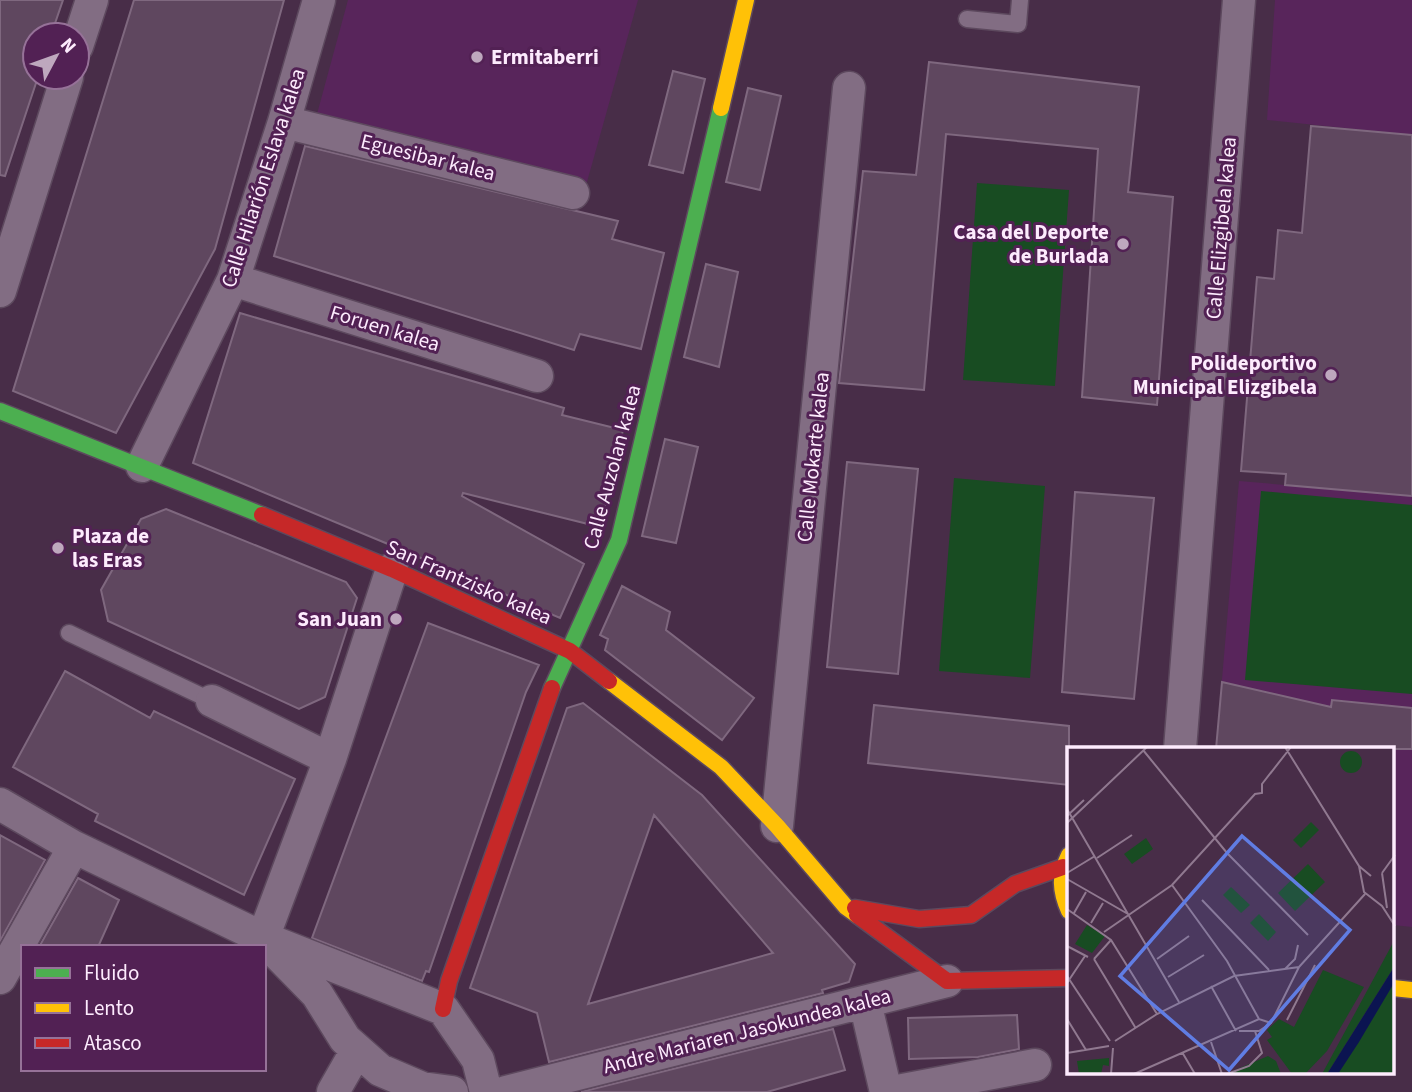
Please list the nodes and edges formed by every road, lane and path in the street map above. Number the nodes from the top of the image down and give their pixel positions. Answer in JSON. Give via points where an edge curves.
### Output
{"nodes":[{"id":1,"x":92,"y":0,"type":"edge"},
{"id":2,"x":318,"y":0,"type":"edge"},
{"id":3,"x":746,"y":0,"type":"edge"},
{"id":4,"x":1020,"y":0,"type":"edge"},
{"id":5,"x":1239,"y":0,"type":"edge"},
{"id":6,"x":967,"y":19,"type":"dead end"},
{"id":7,"x":85,"y":21,"type":"edge"},
{"id":8,"x":849,"y":88,"type":"dead end"},
{"id":9,"x":63,"y":91,"type":"edge"},
{"id":10,"x":284,"y":122,"type":"junction"},
{"id":11,"x":573,"y":193,"type":"dead end"},
{"id":12,"x":233,"y":280,"type":"junction"},
{"id":13,"x":0,"y":291,"type":"edge"},
{"id":14,"x":537,"y":376,"type":"dead end"},
{"id":15,"x":0,"y":411,"type":"edge"},
{"id":16,"x":142,"y":466,"type":"junction"},
{"id":17,"x":393,"y":569,"type":"junction"},
{"id":18,"x":69,"y":633,"type":"dead end"},
{"id":19,"x":570,"y":650,"type":"junction"},
{"id":20,"x":212,"y":701,"type":"joint"},
{"id":21,"x":1180,"y":747,"type":"edge"},
{"id":22,"x":330,"y":759,"type":"junction"},
{"id":23,"x":0,"y":804,"type":"edge"},
{"id":24,"x":777,"y":826,"type":"junction"},
{"id":25,"x":74,"y":847,"type":"junction"},
{"id":26,"x":1066,"y":861,"type":"edge"},
{"id":27,"x":846,"y":907,"type":"junction"},
{"id":28,"x":1067,"y":907,"type":"edge"},
{"id":29,"x":263,"y":939,"type":"junction"},
{"id":30,"x":0,"y":978,"type":"edge"},
{"id":31,"x":1067,"y":978,"type":"edge"},
{"id":32,"x":947,"y":981,"type":"junction"},
{"id":33,"x":1394,"y":988,"type":"edge"},
{"id":34,"x":1412,"y":989,"type":"edge"},
{"id":35,"x":865,"y":1002,"type":"junction"},
{"id":36,"x":443,"y":1009,"type":"junction"},
{"id":37,"x":357,"y":1050,"type":"junction"},
{"id":38,"x":1035,"y":1065,"type":"dead end"},
{"id":39,"x":333,"y":1092,"type":"edge"},
{"id":40,"x":452,"y":1092,"type":"edge"},
{"id":41,"x":486,"y":1092,"type":"edge"},
{"id":42,"x":506,"y":1092,"type":"edge"},
{"id":43,"x":886,"y":1092,"type":"edge"},
{"id":44,"x":892,"y":1092,"type":"edge"}],
"edges":[{"from":1,"to":7,"type":"street"},
{"from":2,"to":10,"type":"street","name":"Calle Hilarión Eslava kalea"},
{"from":3,"to":19,"type":"street","name":"Calle Auzolan kalea","via":[[619,540]]},
{"from":4,"to":6,"type":"lane","via":[[1018,24]]},
{"from":5,"to":21,"type":"street","name":"Calle Elizgibela kalea"},
{"from":8,"to":24,"type":"street","name":"Calle Mokarte kalea"},
{"from":9,"to":13,"type":"street"},
{"from":10,"to":11,"type":"street","name":"Eguesibar kalea"},
{"from":10,"to":12,"type":"street","name":"Calle Hilarión Eslava kalea"},
{"from":12,"to":14,"type":"street","name":"Foruen kalea"},
{"from":12,"to":16,"type":"street","name":"Calle Hilarión Eslava kalea"},
{"from":15,"to":16,"type":"street","name":"San Frantzisko kalea"},
{"from":16,"to":17,"type":"street","name":"San Frantzisko kalea"},
{"from":17,"to":19,"type":"street","name":"San Frantzisko kalea"},
{"from":17,"to":22,"type":"street"},
{"from":18,"to":20,"type":"lane"},
{"from":19,"to":24,"type":"street","name":"San Frantzisko kalea","via":[[721,767]]},
{"from":19,"to":36,"type":"street","name":"Calle Auzolan kalea","via":[[547,699]]},
{"from":20,"to":22,"type":"street"},
{"from":22,"to":29,"type":"street"},
{"from":23,"to":25,"type":"street"},
{"from":24,"to":27,"type":"street","name":"San Frantzisko kalea"},
{"from":25,"to":29,"type":"street"},
{"from":25,"to":30,"type":"street"},
{"from":26,"to":27,"type":"street","via":[[1015,884],[971,915],[919,919]]},
{"from":26,"to":28,"type":"street","via":[[1060,877]]},
{"from":27,"to":32,"type":"street","name":"San Frantzisko kalea"},
{"from":29,"to":36,"type":"street"},
{"from":29,"to":37,"type":"street","via":[[317,994]]},
{"from":31,"to":32,"type":"street"},
{"from":32,"to":35,"type":"street","name":"Andre Mariaren Jasokundea kalea"},
{"from":33,"to":34,"type":"street"},
{"from":35,"to":42,"type":"street","name":"Andre Mariaren Jasokundea kalea"},
{"from":35,"to":43,"type":"street"},
{"from":36,"to":41,"type":"street","via":[[478,1060]]},
{"from":37,"to":39,"type":"street"},
{"from":37,"to":40,"type":"street","via":[[380,1070],[422,1088]]},
{"from":38,"to":44,"type":"street"}]}
